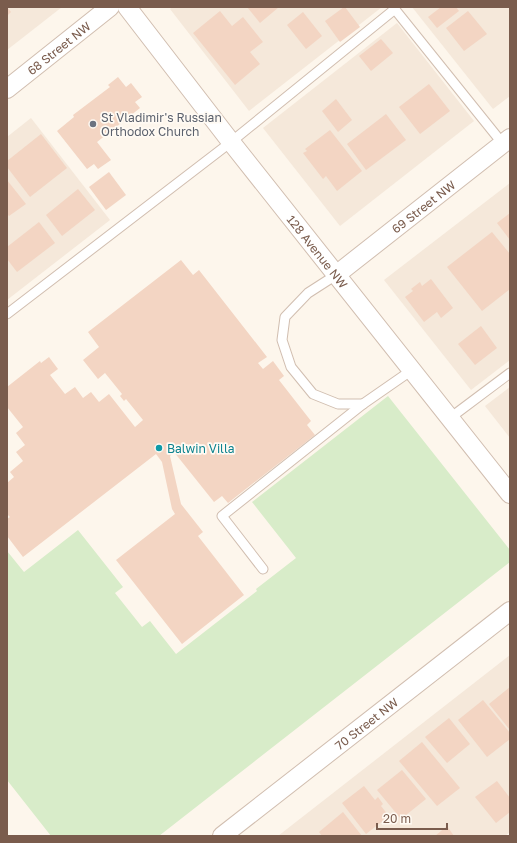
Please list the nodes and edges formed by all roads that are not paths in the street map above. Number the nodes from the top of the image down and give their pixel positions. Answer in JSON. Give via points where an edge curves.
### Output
{"nodes":[{"id":1,"x":110,"y":7,"type":"edge"},
{"id":2,"x":127,"y":7,"type":"edge"},
{"id":3,"x":394,"y":8,"type":"edge"},
{"id":4,"x":7,"y":89,"type":"edge"},
{"id":5,"x":506,"y":141,"type":"edge"},
{"id":6,"x":231,"y":142,"type":"junction"},
{"id":7,"x":336,"y":274,"type":"junction"},
{"id":8,"x":7,"y":314,"type":"edge"},
{"id":9,"x":412,"y":370,"type":"junction"},
{"id":10,"x":510,"y":373,"type":"edge"},
{"id":11,"x":363,"y":404,"type":"junction"},
{"id":12,"x":450,"y":418,"type":"junction"},
{"id":13,"x":510,"y":494,"type":"edge"},
{"id":14,"x":263,"y":568,"type":"dead end"},
{"id":15,"x":510,"y":610,"type":"edge"},
{"id":16,"x":222,"y":836,"type":"edge"}],
"edges":[{"from":1,"to":4,"type":"street","name":"68 Street NW"},
{"from":2,"to":6,"type":"street","name":"128 Avenue NW"},
{"from":3,"to":5,"type":"lane"},
{"from":3,"to":6,"type":"lane"},
{"from":5,"to":7,"type":"street","name":"69 Street NW"},
{"from":6,"to":7,"type":"street","name":"128 Avenue NW"},
{"from":6,"to":8,"type":"lane"},
{"from":7,"to":9,"type":"street","name":"128 Avenue NW"},
{"from":7,"to":11,"type":"lane","via":[[308,293],[285,318],[282,340],[291,367],[313,394],[338,404]]},
{"from":9,"to":11,"type":"lane"},
{"from":9,"to":12,"type":"street","name":"128 Avenue NW"},
{"from":10,"to":12,"type":"lane"},
{"from":11,"to":14,"type":"lane","via":[[222,516]]},
{"from":12,"to":13,"type":"street","name":"128 Avenue NW"},
{"from":15,"to":16,"type":"street","name":"70 Street NW"}]}
